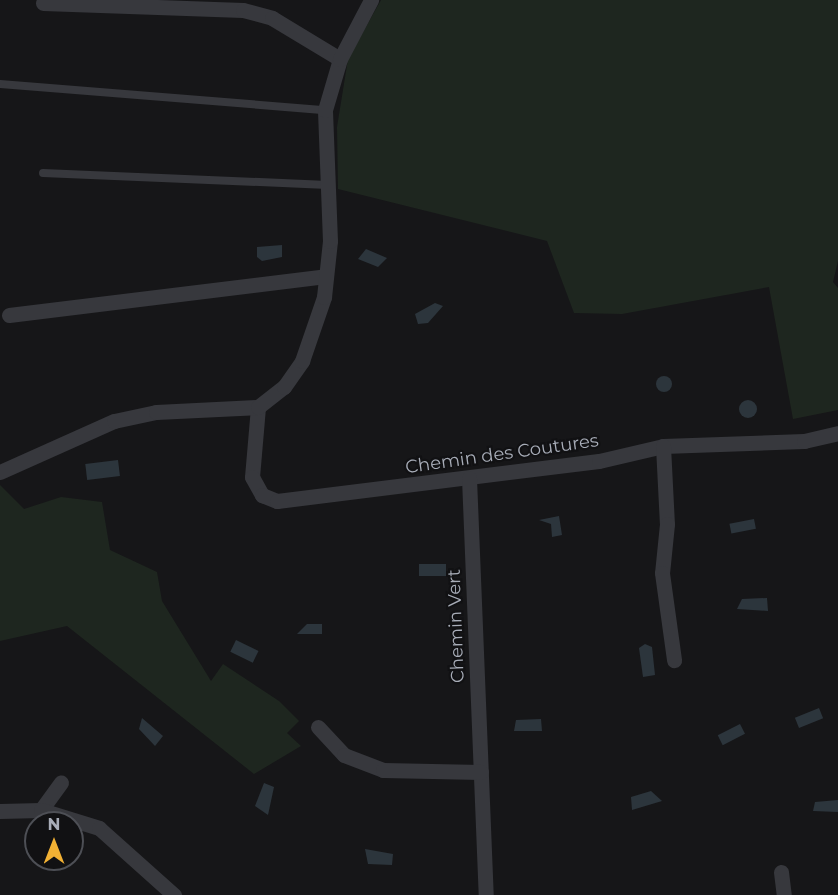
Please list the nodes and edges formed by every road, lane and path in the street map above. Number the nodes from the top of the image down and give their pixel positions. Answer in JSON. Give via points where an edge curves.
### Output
{"nodes":[{"id":1,"x":371,"y":0,"type":"edge"},
{"id":2,"x":43,"y":3,"type":"dead end"},
{"id":3,"x":340,"y":59,"type":"junction"},
{"id":4,"x":0,"y":84,"type":"edge"},
{"id":5,"x":325,"y":110,"type":"junction"},
{"id":6,"x":43,"y":173,"type":"dead end"},
{"id":7,"x":328,"y":185,"type":"junction"},
{"id":8,"x":326,"y":276,"type":"junction"},
{"id":9,"x":9,"y":315,"type":"dead end"},
{"id":10,"x":258,"y":407,"type":"junction"},
{"id":11,"x":837,"y":439,"type":"edge"},
{"id":12,"x":663,"y":446,"type":"junction"},
{"id":13,"x":0,"y":472,"type":"edge"},
{"id":14,"x":469,"y":478,"type":"junction"},
{"id":15,"x":674,"y":660,"type":"dead end"},
{"id":16,"x":318,"y":727,"type":"dead end"},
{"id":17,"x":481,"y":772,"type":"junction"},
{"id":18,"x":61,"y":782,"type":"dead end"},
{"id":19,"x":41,"y":810,"type":"junction"},
{"id":20,"x":0,"y":811,"type":"edge"},
{"id":21,"x":782,"y":872,"type":"dead end"},
{"id":22,"x":174,"y":895,"type":"edge"},
{"id":23,"x":486,"y":895,"type":"edge"},
{"id":24,"x":784,"y":895,"type":"edge"}],
"edges":[{"from":1,"to":3,"type":"street"},
{"from":2,"to":3,"type":"street","via":[[243,10],[272,18]]},
{"from":3,"to":5,"type":"street"},
{"from":4,"to":5,"type":"lane"},
{"from":5,"to":7,"type":"street"},
{"from":6,"to":7,"type":"lane"},
{"from":7,"to":8,"type":"street"},
{"from":8,"to":9,"type":"street"},
{"from":8,"to":10,"type":"street","via":[[302,361],[284,387]]},
{"from":10,"to":13,"type":"street","via":[[134,416],[66,439]]},
{"from":10,"to":14,"type":"street","name":"Chemin des Coutures","via":[[252,477],[268,499],[288,501]]},
{"from":11,"to":12,"type":"street","name":"Chemin des Coutures"},
{"from":12,"to":14,"type":"street","name":"Chemin des Coutures","via":[[599,461]]},
{"from":12,"to":15,"type":"street","via":[[667,524],[662,573]]},
{"from":14,"to":17,"type":"street","name":"Chemin Vert"},
{"from":16,"to":17,"type":"street","via":[[344,755],[382,770]]},
{"from":17,"to":23,"type":"street","name":"Chemin Vert"},
{"from":18,"to":19,"type":"street"},
{"from":19,"to":20,"type":"street"},
{"from":19,"to":22,"type":"street","via":[[99,828]]},
{"from":21,"to":24,"type":"street"}]}
